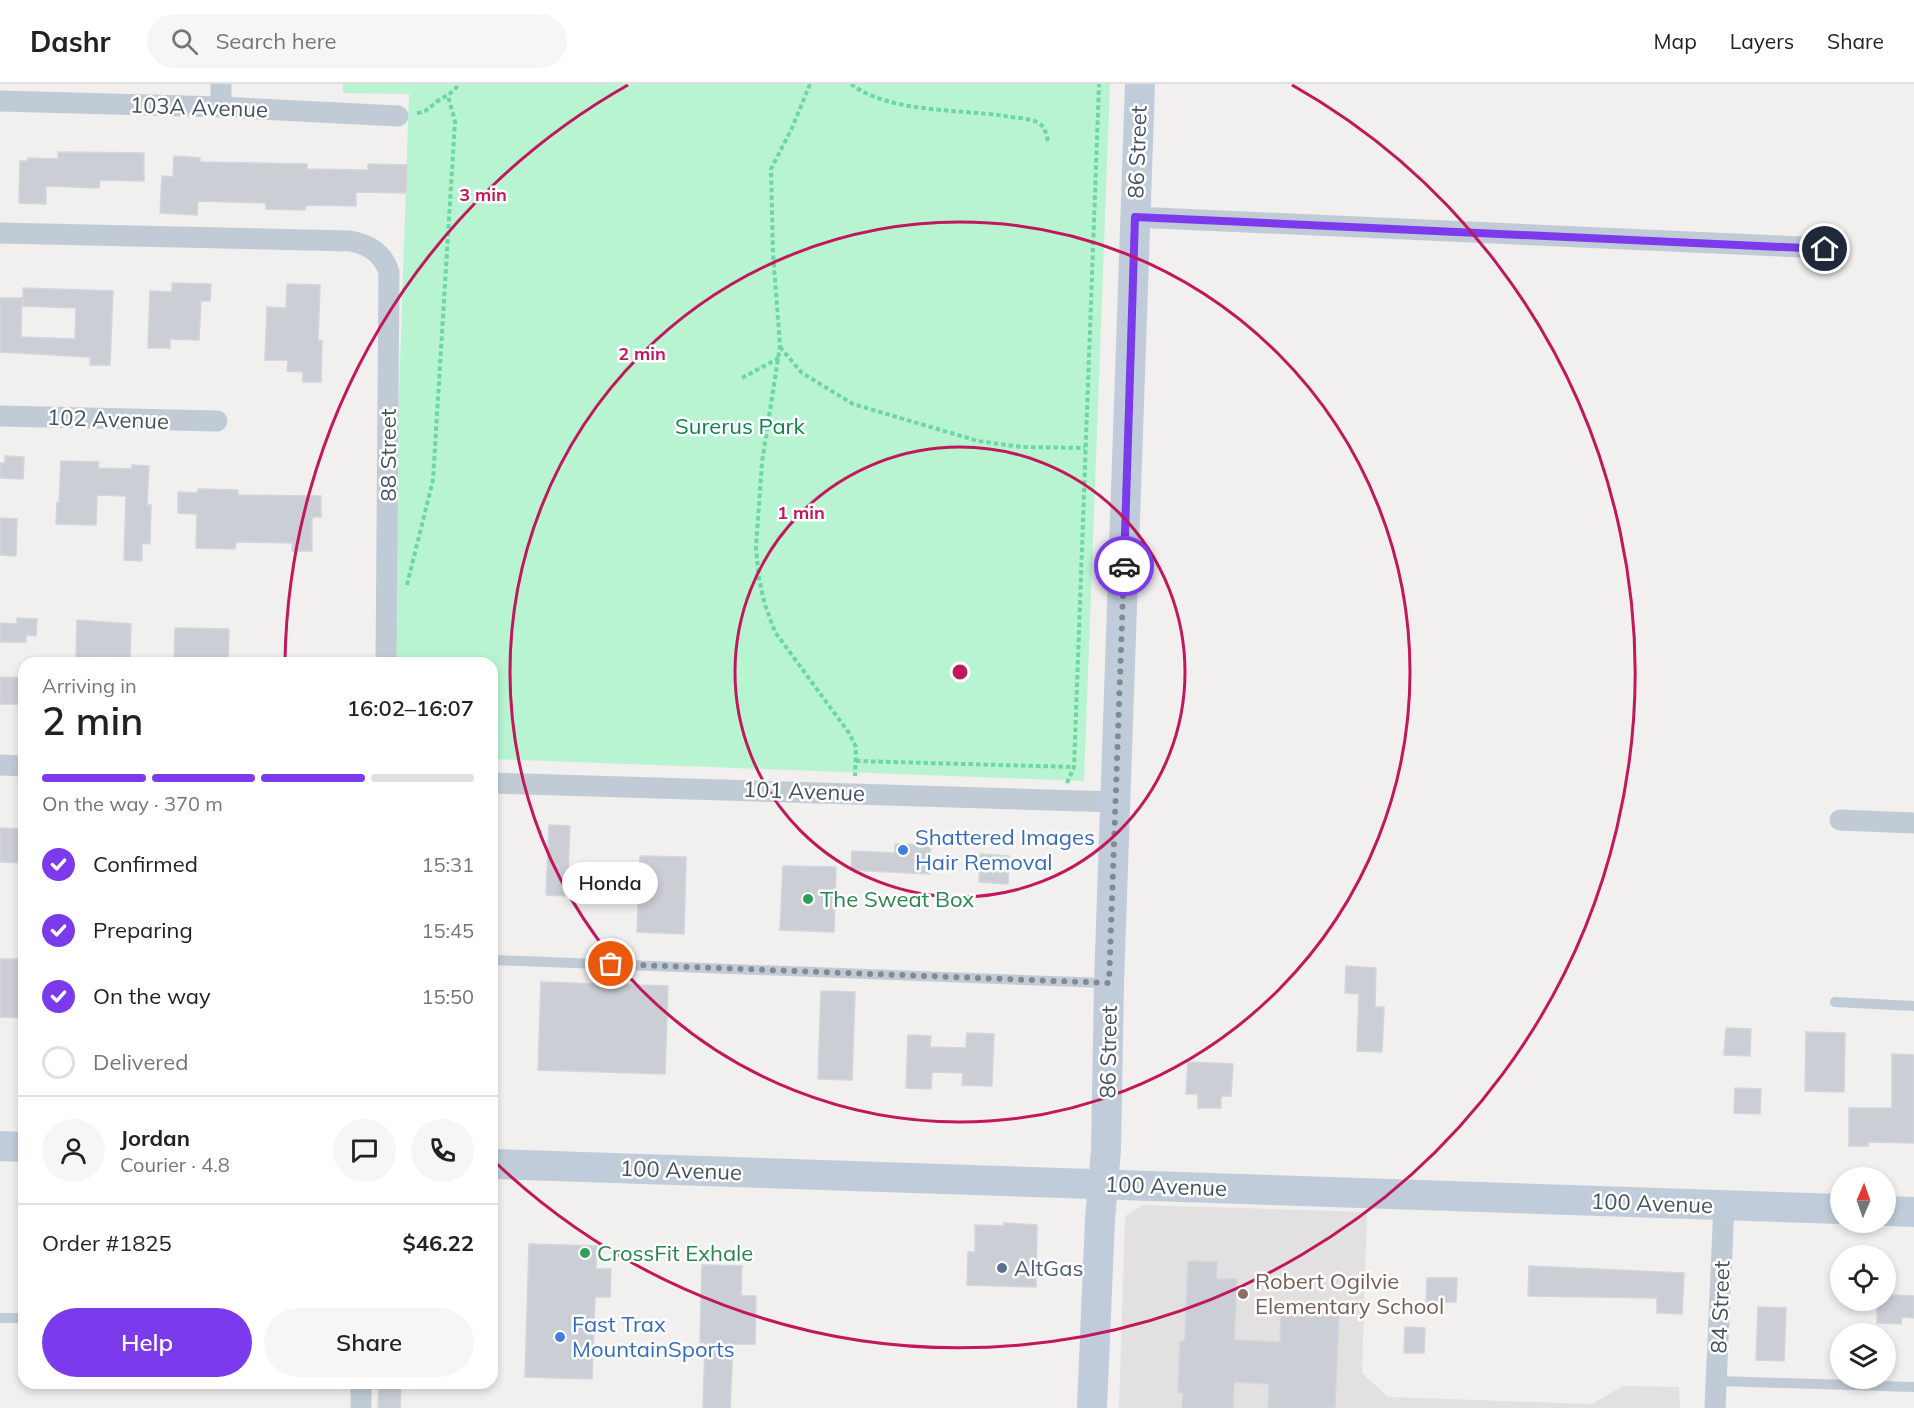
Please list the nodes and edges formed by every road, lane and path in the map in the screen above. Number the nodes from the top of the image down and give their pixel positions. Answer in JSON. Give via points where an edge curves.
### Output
{"nodes":[{"id":1,"x":221,"y":84,"type":"edge"},
{"id":2,"x":459,"y":84,"type":"edge"},
{"id":3,"x":810,"y":84,"type":"edge"},
{"id":4,"x":851,"y":84,"type":"edge"},
{"id":5,"x":1099,"y":84,"type":"edge"},
{"id":6,"x":1140,"y":84,"type":"edge"},
{"id":7,"x":448,"y":96,"type":"junction"},
{"id":8,"x":0,"y":101,"type":"edge"},
{"id":9,"x":220,"y":107,"type":"junction"},
{"id":10,"x":398,"y":116,"type":"joint"},
{"id":11,"x":1048,"y":141,"type":"dead end"},
{"id":12,"x":1135,"y":217,"type":"junction"},
{"id":13,"x":0,"y":233,"type":"edge"},
{"id":14,"x":1825,"y":249,"type":"dead end"},
{"id":15,"x":780,"y":346,"type":"junction"},
{"id":16,"x":779,"y":357,"type":"junction"},
{"id":17,"x":742,"y":378,"type":"dead end"},
{"id":18,"x":0,"y":416,"type":"edge"},
{"id":19,"x":217,"y":422,"type":"dead end"},
{"id":20,"x":1086,"y":448,"type":"junction"},
{"id":21,"x":407,"y":588,"type":"dead end"},
{"id":22,"x":386,"y":657,"type":"edge"},
{"id":23,"x":0,"y":765,"type":"edge"},
{"id":24,"x":18,"y":766,"type":"edge"},
{"id":25,"x":1074,"y":767,"type":"junction"},
{"id":26,"x":498,"y":783,"type":"edge"},
{"id":27,"x":1059,"y":800,"type":"junction"},
{"id":28,"x":1116,"y":802,"type":"junction"},
{"id":29,"x":1840,"y":820,"type":"dead end"},
{"id":30,"x":1914,"y":823,"type":"edge"},
{"id":31,"x":498,"y":960,"type":"edge"},
{"id":32,"x":1109,"y":983,"type":"junction"},
{"id":33,"x":1835,"y":1002,"type":"dead end"},
{"id":34,"x":1914,"y":1006,"type":"edge"},
{"id":35,"x":0,"y":1146,"type":"edge"},
{"id":36,"x":18,"y":1147,"type":"edge"},
{"id":37,"x":498,"y":1164,"type":"edge"},
{"id":38,"x":1104,"y":1184,"type":"junction"},
{"id":39,"x":1724,"y":1205,"type":"junction"},
{"id":40,"x":1830,"y":1209,"type":"edge"},
{"id":41,"x":1896,"y":1211,"type":"edge"},
{"id":42,"x":1914,"y":1212,"type":"edge"},
{"id":43,"x":0,"y":1318,"type":"edge"},
{"id":44,"x":18,"y":1318,"type":"edge"},
{"id":45,"x":1716,"y":1381,"type":"junction"},
{"id":46,"x":1914,"y":1387,"type":"edge"},
{"id":47,"x":361,"y":1389,"type":"edge"},
{"id":48,"x":361,"y":1408,"type":"edge"},
{"id":49,"x":1092,"y":1408,"type":"edge"},
{"id":50,"x":1715,"y":1408,"type":"edge"}],
"edges":[{"from":1,"to":9,"type":"street"},
{"from":2,"to":7,"type":"path"},
{"from":3,"to":15,"type":"path","via":[[771,169]]},
{"from":4,"to":11,"type":"path","via":[[889,102],[1036,122],[1044,128]]},
{"from":5,"to":20,"type":"path"},
{"from":6,"to":12,"type":"main road","name":"86 Street"},
{"from":7,"to":10,"type":"path","via":[[426,112]]},
{"from":7,"to":21,"type":"path","via":[[455,121],[433,480]]},
{"from":8,"to":9,"type":"street","name":"103A Avenue"},
{"from":9,"to":10,"type":"street","name":"103A Avenue"},
{"from":12,"to":14,"type":"street"},
{"from":12,"to":28,"type":"main road","name":"86 Street"},
{"from":13,"to":22,"type":"street","name":"88 Street","via":[[350,241],[375,252],[386,263]]},
{"from":15,"to":16,"type":"path"},
{"from":15,"to":20,"type":"path","via":[[802,373],[853,404],[978,441],[1022,447]]},
{"from":16,"to":17,"type":"path"},
{"from":16,"to":25,"type":"path","via":[[762,462],[756,546],[759,579],[776,632],[849,733],[856,747],[856,761]]},
{"from":18,"to":19,"type":"street","name":"102 Avenue"},
{"from":20,"to":25,"type":"path"},
{"from":23,"to":24,"type":"street"},
{"from":25,"to":27,"type":"path"},
{"from":26,"to":27,"type":"street","name":"101 Avenue"},
{"from":27,"to":28,"type":"street","name":"101 Avenue"},
{"from":28,"to":32,"type":"main road","name":"86 Street"},
{"from":29,"to":30,"type":"street"},
{"from":31,"to":32,"type":"lane"},
{"from":32,"to":38,"type":"main road","name":"86 Street"},
{"from":33,"to":34,"type":"lane"},
{"from":35,"to":36,"type":"main road"},
{"from":37,"to":38,"type":"main road","name":"100 Avenue"},
{"from":38,"to":39,"type":"main road","name":"100 Avenue"},
{"from":38,"to":49,"type":"main road","name":"86 Street"},
{"from":39,"to":40,"type":"main road","name":"100 Avenue"},
{"from":39,"to":45,"type":"street","name":"84 Street"},
{"from":41,"to":42,"type":"main road"},
{"from":43,"to":44,"type":"lane"},
{"from":45,"to":46,"type":"lane"},
{"from":45,"to":50,"type":"street","name":"84 Street"},
{"from":47,"to":48,"type":"street"}]}
